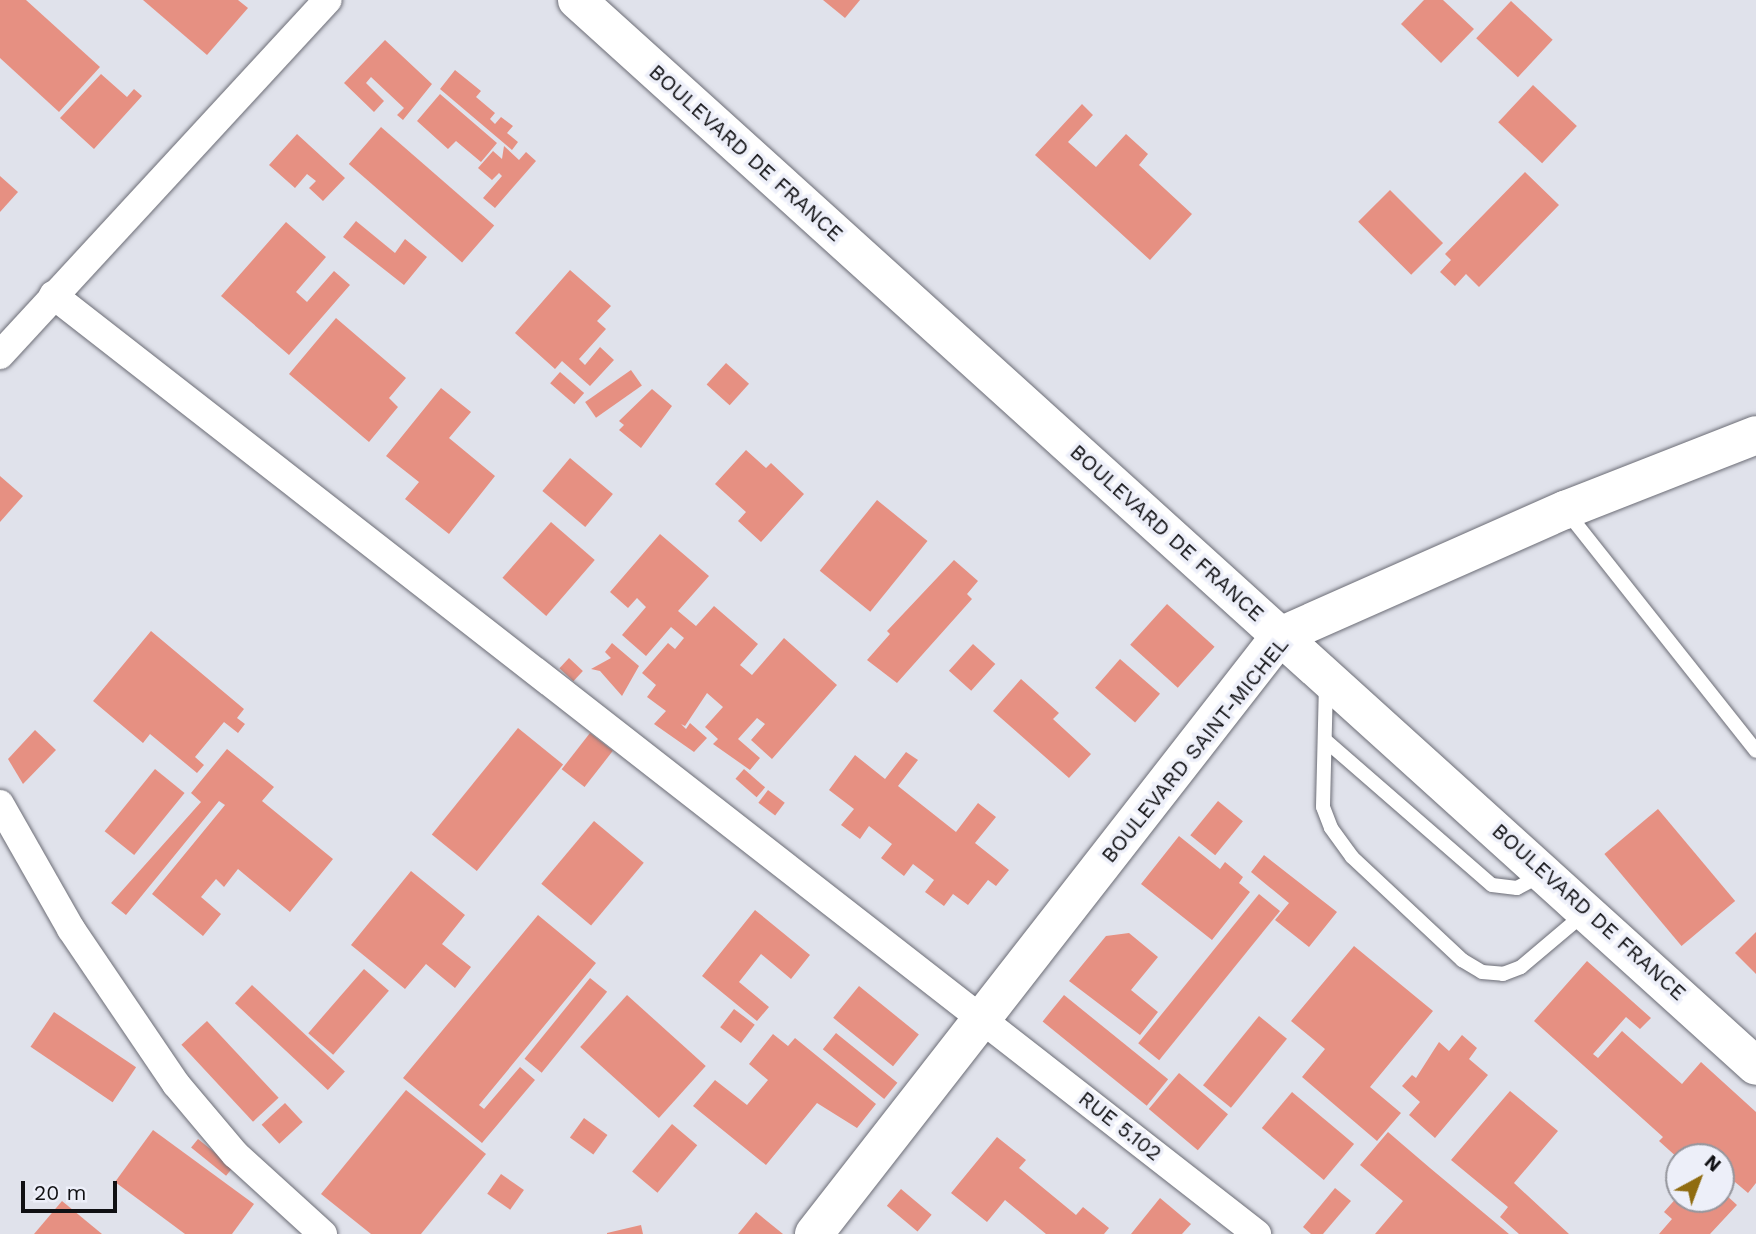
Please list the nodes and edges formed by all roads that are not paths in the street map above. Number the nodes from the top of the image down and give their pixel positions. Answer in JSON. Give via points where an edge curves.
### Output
{"nodes":[{"id":1,"x":328,"y":0,"type":"edge"},
{"id":2,"x":577,"y":0,"type":"edge"},
{"id":3,"x":53,"y":295,"type":"junction"},
{"id":4,"x":0,"y":355,"type":"edge"},
{"id":5,"x":1756,"y":435,"type":"edge"},
{"id":6,"x":1565,"y":510,"type":"junction"},
{"id":7,"x":1280,"y":636,"type":"junction"},
{"id":8,"x":1326,"y":678,"type":"junction"},
{"id":9,"x":1325,"y":740,"type":"junction"},
{"id":10,"x":1756,"y":751,"type":"edge"},
{"id":11,"x":0,"y":804,"type":"edge"},
{"id":12,"x":1548,"y":872,"type":"junction"},
{"id":13,"x":1588,"y":910,"type":"junction"},
{"id":14,"x":983,"y":1018,"type":"junction"},
{"id":15,"x":1756,"y":1066,"type":"edge"},
{"id":16,"x":323,"y":1234,"type":"edge"},
{"id":17,"x":814,"y":1234,"type":"edge"},
{"id":18,"x":1257,"y":1234,"type":"edge"}],
"edges":[{"from":1,"to":3,"type":"street"},
{"from":2,"to":7,"type":"street","name":"BOULEVARD DE FRANCE"},
{"from":3,"to":4,"type":"street"},
{"from":3,"to":14,"type":"street","name":"RUE 5.102"},
{"from":5,"to":6,"type":"street","name":"BOULEVARD SAINT-MICHEL"},
{"from":6,"to":7,"type":"street","name":"BOULEVARD SAINT-MICHEL"},
{"from":6,"to":10,"type":"lane"},
{"from":7,"to":8,"type":"street","name":"BOULEVARD DE FRANCE"},
{"from":7,"to":14,"type":"street","name":"BOULEVARD SAINT-MICHEL"},
{"from":8,"to":9,"type":"lane"},
{"from":8,"to":12,"type":"street","name":"BOULEVARD DE FRANCE"},
{"from":9,"to":12,"type":"lane","via":[[1492,885],[1517,888]]},
{"from":9,"to":13,"type":"lane","via":[[1323,807],[1331,828],[1352,857],[1462,960],[1482,972],[1503,974],[1521,967]]},
{"from":11,"to":16,"type":"street","via":[[71,929],[176,1084],[235,1154]]},
{"from":12,"to":13,"type":"street","name":"BOULEVARD DE FRANCE"},
{"from":13,"to":15,"type":"street","name":"BOULEVARD DE FRANCE"},
{"from":14,"to":17,"type":"street","name":"BOULEVARD SAINT-MICHEL"},
{"from":14,"to":18,"type":"street","name":"RUE 5.102"}]}
